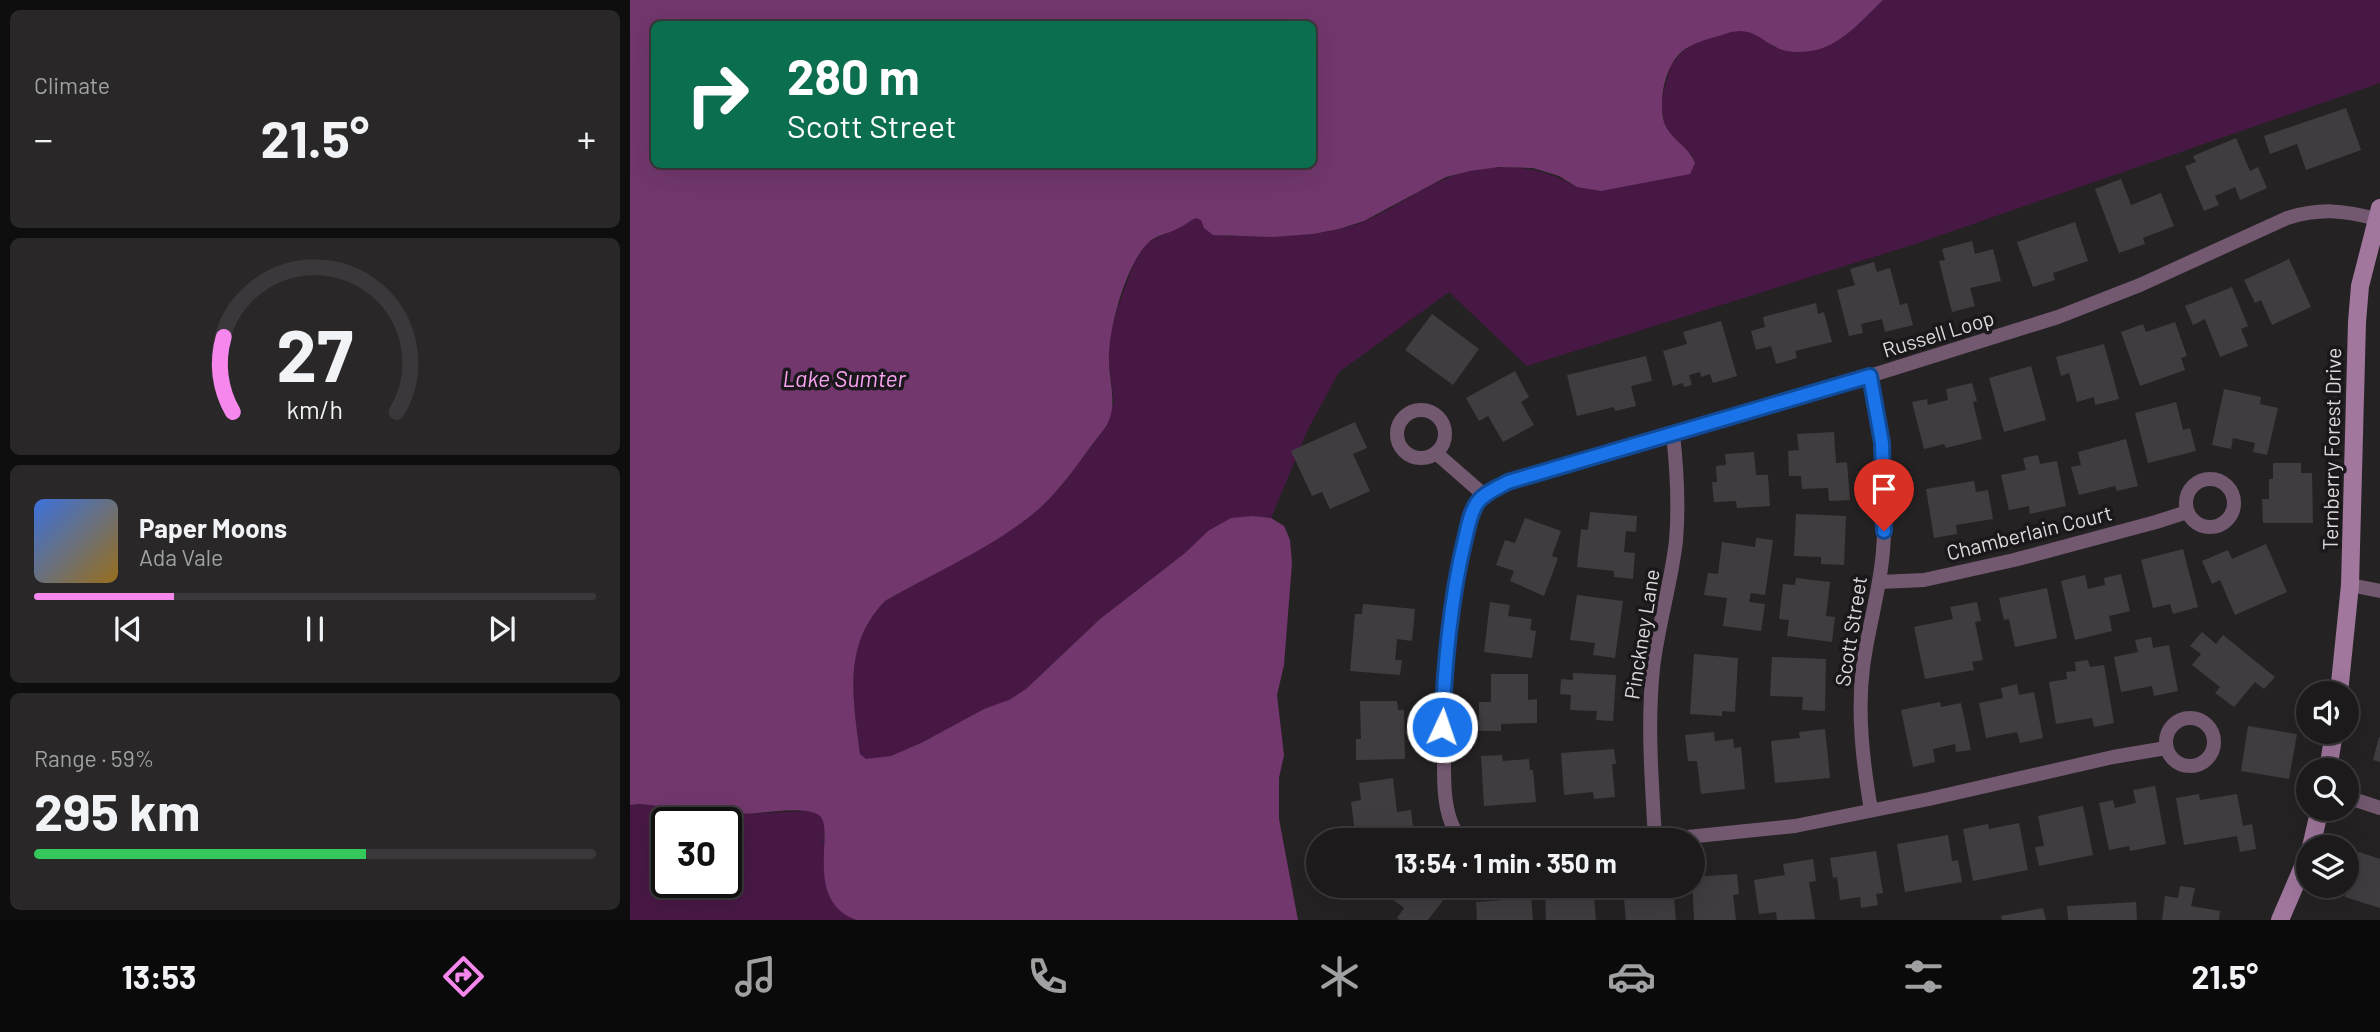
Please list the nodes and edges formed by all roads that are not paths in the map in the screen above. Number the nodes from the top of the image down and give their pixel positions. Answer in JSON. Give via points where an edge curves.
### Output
{"nodes":[{"id":1,"x":2378,"y":213,"type":"edge"},
{"id":2,"x":1870,"y":376,"type":"junction"},
{"id":3,"x":1672,"y":434,"type":"junction"},
{"id":4,"x":1436,"y":453,"type":"dead end"},
{"id":5,"x":1484,"y":495,"type":"junction"},
{"id":6,"x":2187,"y":512,"type":"dead end"},
{"id":7,"x":1880,"y":582,"type":"junction"},
{"id":8,"x":2350,"y":585,"type":"junction"},
{"id":9,"x":2380,"y":591,"type":"edge"},
{"id":10,"x":2340,"y":681,"type":"edge"},
{"id":11,"x":2166,"y":748,"type":"dead end"},
{"id":12,"x":2359,"y":801,"type":"edge"},
{"id":13,"x":2380,"y":808,"type":"edge"},
{"id":14,"x":1871,"y":810,"type":"junction"},
{"id":15,"x":1454,"y":828,"type":"edge"},
{"id":16,"x":1655,"y":828,"type":"edge"},
{"id":17,"x":1705,"y":835,"type":"edge"},
{"id":18,"x":2296,"y":883,"type":"edge"},
{"id":19,"x":2280,"y":920,"type":"edge"}],
"edges":[{"from":1,"to":2,"type":"street","name":"Russell Loop","via":[[2302,213],[2059,317]]},
{"from":1,"to":8,"type":"street","name":"Ternberry Forest Drive","via":[[2360,286],[2357,322]]},
{"from":2,"to":3,"type":"street","name":"Russell Loop"},
{"from":2,"to":7,"type":"street","name":"Scott Street","via":[[1884,484]]},
{"from":3,"to":5,"type":"street","name":"Russell Loop","via":[[1508,482]]},
{"from":3,"to":16,"type":"street","name":"Pinckney Lane","via":[[1678,495],[1676,542],[1658,632],[1650,706]]},
{"from":4,"to":5,"type":"street"},
{"from":5,"to":15,"type":"street","via":[[1471,515],[1450,621],[1442,727],[1444,776]]},
{"from":6,"to":7,"type":"street","name":"Chamberlain Court","via":[[1967,571],[1924,580]]},
{"from":7,"to":14,"type":"street","name":"Scott Street","via":[[1861,697]]},
{"from":8,"to":9,"type":"street"},
{"from":8,"to":10,"type":"street","name":"Ternberry Forest Drive"},
{"from":11,"to":14,"type":"street"},
{"from":12,"to":13,"type":"street"},
{"from":14,"to":17,"type":"street","via":[[1795,825]]},
{"from":18,"to":19,"type":"street"}]}
